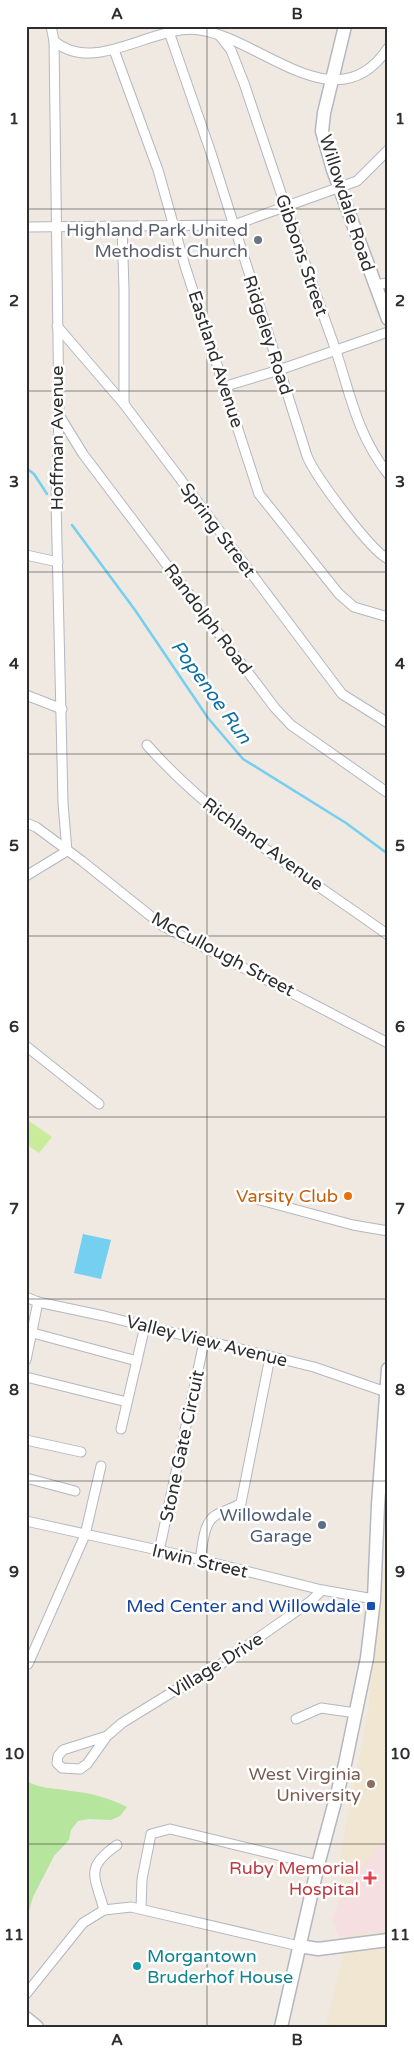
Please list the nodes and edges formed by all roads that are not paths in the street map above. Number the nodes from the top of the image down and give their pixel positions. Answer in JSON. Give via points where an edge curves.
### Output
{"nodes":[{"id":1,"x":51,"y":26,"type":"edge"},
{"id":2,"x":345,"y":26,"type":"edge"},
{"id":3,"x":168,"y":32,"type":"junction"},
{"id":4,"x":219,"y":35,"type":"junction"},
{"id":5,"x":54,"y":41,"type":"junction"},
{"id":6,"x":388,"y":48,"type":"edge"},
{"id":7,"x":114,"y":50,"type":"junction"},
{"id":8,"x":331,"y":81,"type":"junction"},
{"id":9,"x":388,"y":150,"type":"edge"},
{"id":10,"x":340,"y":188,"type":"junction"},
{"id":11,"x":285,"y":207,"type":"junction"},
{"id":12,"x":234,"y":225,"type":"junction"},
{"id":13,"x":122,"y":226,"type":"junction"},
{"id":14,"x":26,"y":227,"type":"edge"},
{"id":15,"x":57,"y":227,"type":"junction"},
{"id":16,"x":174,"y":227,"type":"junction"},
{"id":17,"x":388,"y":283,"type":"edge"},
{"id":18,"x":374,"y":285,"type":"junction"},
{"id":19,"x":388,"y":319,"type":"edge"},
{"id":20,"x":57,"y":326,"type":"junction"},
{"id":21,"x":388,"y":332,"type":"edge"},
{"id":22,"x":336,"y":350,"type":"junction"},
{"id":23,"x":280,"y":370,"type":"junction"},
{"id":24,"x":226,"y":386,"type":"junction"},
{"id":25,"x":124,"y":404,"type":"junction"},
{"id":26,"x":59,"y":415,"type":"junction"},
{"id":27,"x":388,"y":474,"type":"edge"},
{"id":28,"x":26,"y":555,"type":"edge"},
{"id":29,"x":388,"y":559,"type":"edge"},
{"id":30,"x":58,"y":562,"type":"junction"},
{"id":31,"x":388,"y":617,"type":"edge"},
{"id":32,"x":26,"y":695,"type":"edge"},
{"id":33,"x":62,"y":709,"type":"junction"},
{"id":34,"x":388,"y":723,"type":"edge"},
{"id":35,"x":147,"y":745,"type":"dead end"},
{"id":36,"x":388,"y":792,"type":"edge"},
{"id":37,"x":26,"y":823,"type":"edge"},
{"id":38,"x":67,"y":851,"type":"junction"},
{"id":39,"x":26,"y":876,"type":"edge"},
{"id":40,"x":388,"y":935,"type":"edge"},
{"id":41,"x":388,"y":1043,"type":"edge"},
{"id":42,"x":26,"y":1046,"type":"edge"},
{"id":43,"x":99,"y":1104,"type":"dead end"},
{"id":44,"x":246,"y":1196,"type":"dead end"},
{"id":45,"x":388,"y":1231,"type":"edge"},
{"id":46,"x":26,"y":1297,"type":"edge"},
{"id":47,"x":38,"y":1302,"type":"junction"},
{"id":48,"x":146,"y":1326,"type":"junction"},
{"id":49,"x":33,"y":1333,"type":"junction"},
{"id":50,"x":204,"y":1342,"type":"junction"},
{"id":51,"x":270,"y":1357,"type":"junction"},
{"id":52,"x":26,"y":1360,"type":"edge"},
{"id":53,"x":137,"y":1361,"type":"junction"},
{"id":54,"x":388,"y":1369,"type":"edge"},
{"id":55,"x":26,"y":1377,"type":"edge"},
{"id":56,"x":386,"y":1392,"type":"junction"},
{"id":57,"x":127,"y":1402,"type":"junction"},
{"id":58,"x":121,"y":1429,"type":"dead end"},
{"id":59,"x":26,"y":1440,"type":"edge"},
{"id":60,"x":81,"y":1452,"type":"dead end"},
{"id":61,"x":101,"y":1466,"type":"dead end"},
{"id":62,"x":26,"y":1478,"type":"edge"},
{"id":63,"x":76,"y":1491,"type":"dead end"},
{"id":64,"x":26,"y":1521,"type":"edge"},
{"id":65,"x":86,"y":1535,"type":"junction"},
{"id":66,"x":159,"y":1551,"type":"junction"},
{"id":67,"x":200,"y":1560,"type":"junction"},
{"id":68,"x":322,"y":1590,"type":"junction"},
{"id":69,"x":374,"y":1599,"type":"junction"},
{"id":70,"x":28,"y":1664,"type":"dead end"},
{"id":71,"x":356,"y":1713,"type":"junction"},
{"id":72,"x":296,"y":1719,"type":"dead end"},
{"id":73,"x":107,"y":1736,"type":"junction"},
{"id":74,"x":116,"y":1845,"type":"dead end"},
{"id":75,"x":318,"y":1865,"type":"junction"},
{"id":76,"x":141,"y":1909,"type":"junction"},
{"id":77,"x":104,"y":1910,"type":"junction"},
{"id":78,"x":388,"y":1940,"type":"edge"},
{"id":79,"x":299,"y":1946,"type":"junction"},
{"id":80,"x":26,"y":1994,"type":"edge"},
{"id":81,"x":26,"y":2018,"type":"edge"},
{"id":82,"x":38,"y":2027,"type":"edge"},
{"id":83,"x":281,"y":2027,"type":"edge"}],
"edges":[{"from":1,"to":5,"type":"street","name":"Hoffman Avenue"},
{"from":2,"to":8,"type":"street","name":"Willowdale Road"},
{"from":3,"to":4,"type":"street","via":[[201,30]]},
{"from":3,"to":7,"type":"street"},
{"from":3,"to":12,"type":"street","name":"Ridgeley Road"},
{"from":4,"to":8,"type":"street","via":[[306,74]]},
{"from":4,"to":11,"type":"street","name":"Gibbons Street","via":[[231,50],[245,86]]},
{"from":5,"to":7,"type":"street","via":[[73,51]]},
{"from":5,"to":15,"type":"street","name":"Hoffman Avenue"},
{"from":6,"to":8,"type":"street","via":[[366,71],[351,80]]},
{"from":7,"to":16,"type":"street","name":"Eastland Avenue","via":[[158,170]]},
{"from":8,"to":10,"type":"street","name":"Willowdale Road","via":[[322,131]]},
{"from":9,"to":10,"type":"street","via":[[356,181]]},
{"from":10,"to":11,"type":"street"},
{"from":10,"to":18,"type":"street","name":"Willowdale Road"},
{"from":11,"to":12,"type":"street"},
{"from":11,"to":22,"type":"street","name":"Gibbons Street"},
{"from":12,"to":16,"type":"street"},
{"from":12,"to":23,"type":"street","name":"Ridgeley Road"},
{"from":13,"to":15,"type":"street"},
{"from":13,"to":16,"type":"street"},
{"from":13,"to":25,"type":"street"},
{"from":14,"to":15,"type":"street"},
{"from":15,"to":20,"type":"street","name":"Hoffman Avenue"},
{"from":16,"to":24,"type":"street","name":"Eastland Avenue"},
{"from":17,"to":18,"type":"street"},
{"from":18,"to":19,"type":"street","name":"Willowdale Road"},
{"from":20,"to":25,"type":"street","name":"Spring Street"},
{"from":20,"to":26,"type":"street","name":"Hoffman Avenue"},
{"from":21,"to":22,"type":"street"},
{"from":22,"to":23,"type":"street"},
{"from":22,"to":27,"type":"street","name":"Gibbons Street","via":[[361,433]]},
{"from":23,"to":24,"type":"street"},
{"from":23,"to":29,"type":"street","name":"Ridgeley Road","via":[[313,470],[366,539]]},
{"from":24,"to":31,"type":"street","name":"Eastland Avenue","via":[[251,472],[268,507],[339,594],[354,607]]},
{"from":25,"to":34,"type":"street","name":"Spring Street","via":[[342,694]]},
{"from":26,"to":30,"type":"street","name":"Hoffman Avenue"},
{"from":26,"to":36,"type":"street","name":"Randolph Road","via":[[87,460],[275,708],[296,730]]},
{"from":28,"to":30,"type":"street"},
{"from":30,"to":33,"type":"street","name":"Hoffman Avenue"},
{"from":32,"to":33,"type":"street"},
{"from":33,"to":38,"type":"street","name":"Hoffman Avenue"},
{"from":35,"to":40,"type":"street","name":"Richland Avenue","via":[[208,805]]},
{"from":37,"to":38,"type":"street","name":"McCullough Street"},
{"from":38,"to":39,"type":"street"},
{"from":38,"to":41,"type":"street","name":"McCullough Street","via":[[163,926]]},
{"from":42,"to":43,"type":"street"},
{"from":44,"to":45,"type":"street","via":[[353,1225]]},
{"from":46,"to":47,"type":"street","name":"Valley View Avenue"},
{"from":47,"to":48,"type":"street","name":"Valley View Avenue"},
{"from":47,"to":49,"type":"street"},
{"from":48,"to":50,"type":"street","name":"Valley View Avenue"},
{"from":48,"to":53,"type":"street"},
{"from":49,"to":52,"type":"street"},
{"from":49,"to":53,"type":"street"},
{"from":50,"to":51,"type":"street","name":"Valley View Avenue"},
{"from":50,"to":66,"type":"street","name":"Stone Gate Circuit"},
{"from":51,"to":56,"type":"street","name":"Valley View Avenue","via":[[314,1367]]},
{"from":51,"to":67,"type":"street","via":[[241,1503],[213,1516],[207,1524]]},
{"from":53,"to":57,"type":"street"},
{"from":54,"to":56,"type":"street"},
{"from":55,"to":57,"type":"street"},
{"from":56,"to":69,"type":"street"},
{"from":57,"to":58,"type":"street"},
{"from":59,"to":60,"type":"street"},
{"from":61,"to":65,"type":"street"},
{"from":62,"to":63,"type":"street"},
{"from":64,"to":65,"type":"street","name":"Irwin Street"},
{"from":65,"to":66,"type":"street","name":"Irwin Street"},
{"from":65,"to":70,"type":"street"},
{"from":66,"to":67,"type":"street","name":"Irwin Street"},
{"from":67,"to":68,"type":"street","name":"Irwin Street"},
{"from":68,"to":69,"type":"street","name":"Irwin Street"},
{"from":68,"to":73,"type":"street","name":"Village Drive","via":[[229,1660],[150,1705]]},
{"from":69,"to":71,"type":"street"},
{"from":71,"to":72,"type":"street","via":[[320,1708]]},
{"from":71,"to":75,"type":"street"},
{"from":73,"to":73,"type":"street","name":"Village Drive","via":[[80,1769],[62,1768],[57,1763],[63,1750]]},
{"from":74,"to":77,"type":"street","via":[[96,1863],[95,1875]]},
{"from":75,"to":76,"type":"street","via":[[170,1829],[151,1834],[142,1879]]},
{"from":75,"to":79,"type":"street"},
{"from":76,"to":77,"type":"street"},
{"from":76,"to":79,"type":"street"},
{"from":77,"to":80,"type":"street","via":[[83,1923]]},
{"from":78,"to":79,"type":"street","via":[[318,1949]]},
{"from":79,"to":83,"type":"street"},
{"from":81,"to":82,"type":"street"}]}
